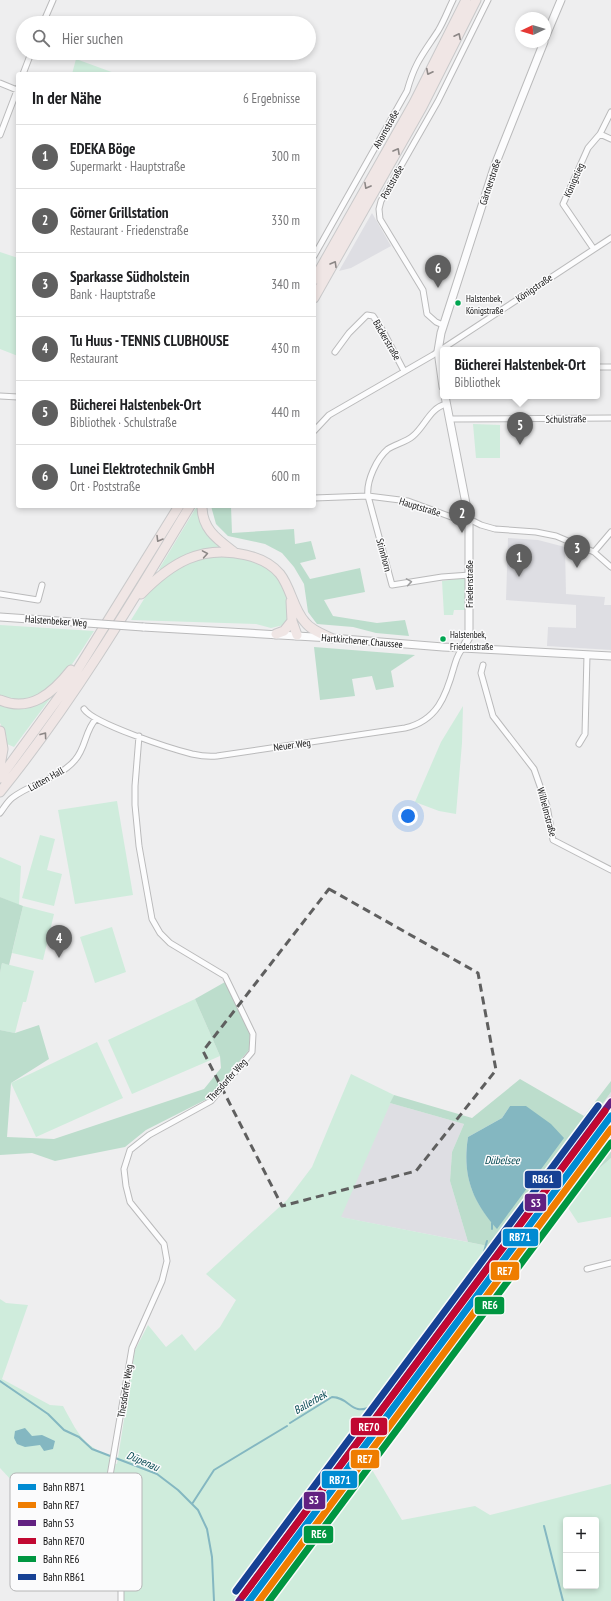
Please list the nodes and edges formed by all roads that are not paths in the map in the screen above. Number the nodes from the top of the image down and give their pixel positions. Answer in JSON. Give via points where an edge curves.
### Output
{"nodes":[{"id":1,"x":53,"y":0,"type":"edge"},
{"id":2,"x":453,"y":0,"type":"edge"},
{"id":3,"x":466,"y":0,"type":"edge"},
{"id":4,"x":476,"y":0,"type":"edge"},
{"id":5,"x":488,"y":0,"type":"edge"},
{"id":6,"x":561,"y":0,"type":"edge"},
{"id":7,"x":46,"y":16,"type":"edge"},
{"id":8,"x":551,"y":24,"type":"edge"},
{"id":9,"x":542,"y":48,"type":"edge"},
{"id":10,"x":28,"y":60,"type":"edge"},
{"id":11,"x":24,"y":72,"type":"edge"},
{"id":12,"x":0,"y":83,"type":"edge"},
{"id":13,"x":16,"y":88,"type":"edge"},
{"id":14,"x":16,"y":94,"type":"edge"},
{"id":15,"x":611,"y":112,"type":"edge"},
{"id":16,"x":600,"y":134,"type":"junction"},
{"id":17,"x":0,"y":135,"type":"edge"},
{"id":18,"x":611,"y":139,"type":"edge"},
{"id":19,"x":611,"y":238,"type":"edge"},
{"id":20,"x":593,"y":248,"type":"junction"},
{"id":21,"x":316,"y":252,"type":"edge"},
{"id":22,"x":316,"y":276,"type":"edge"},
{"id":23,"x":316,"y":294,"type":"edge"},
{"id":24,"x":443,"y":325,"type":"junction"},
{"id":25,"x":444,"y":347,"type":"edge"},
{"id":26,"x":438,"y":351,"type":"junction"},
{"id":27,"x":336,"y":352,"type":"dead end"},
{"id":28,"x":440,"y":365,"type":"edge"},
{"id":29,"x":600,"y":367,"type":"edge"},
{"id":30,"x":611,"y":367,"type":"edge"},
{"id":31,"x":404,"y":371,"type":"junction"},
{"id":32,"x":0,"y":396,"type":"edge"},
{"id":33,"x":16,"y":397,"type":"edge"},
{"id":34,"x":445,"y":399,"type":"edge"},
{"id":35,"x":446,"y":404,"type":"junction"},
{"id":36,"x":611,"y":418,"type":"edge"},
{"id":37,"x":450,"y":420,"type":"junction"},
{"id":38,"x":316,"y":429,"type":"edge"},
{"id":39,"x":368,"y":496,"type":"junction"},
{"id":40,"x":316,"y":498,"type":"edge"},
{"id":41,"x":178,"y":508,"type":"edge"},
{"id":42,"x":189,"y":508,"type":"edge"},
{"id":43,"x":202,"y":508,"type":"edge"},
{"id":44,"x":468,"y":519,"type":"junction"},
{"id":45,"x":611,"y":532,"type":"edge"},
{"id":46,"x":234,"y":552,"type":"junction"},
{"id":47,"x":594,"y":552,"type":"junction"},
{"id":48,"x":611,"y":567,"type":"edge"},
{"id":49,"x":470,"y":575,"type":"junction"},
{"id":50,"x":42,"y":585,"type":"dead end"},
{"id":51,"x":0,"y":594,"type":"edge"},
{"id":52,"x":291,"y":594,"type":"junction"},
{"id":53,"x":129,"y":607,"type":"junction"},
{"id":54,"x":0,"y":617,"type":"edge"},
{"id":55,"x":301,"y":618,"type":"junction"},
{"id":56,"x":292,"y":621,"type":"junction"},
{"id":57,"x":113,"y":625,"type":"joint"},
{"id":58,"x":276,"y":634,"type":"junction"},
{"id":59,"x":297,"y":636,"type":"junction"},
{"id":60,"x":331,"y":638,"type":"junction"},
{"id":61,"x":96,"y":642,"type":"junction"},
{"id":62,"x":463,"y":648,"type":"junction"},
{"id":63,"x":588,"y":655,"type":"junction"},
{"id":64,"x":611,"y":656,"type":"edge"},
{"id":65,"x":483,"y":665,"type":"dead end"},
{"id":66,"x":0,"y":700,"type":"edge"},
{"id":67,"x":84,"y":709,"type":"dead end"},
{"id":68,"x":96,"y":719,"type":"junction"},
{"id":69,"x":0,"y":731,"type":"edge"},
{"id":70,"x":139,"y":736,"type":"junction"},
{"id":71,"x":579,"y":744,"type":"dead end"},
{"id":72,"x":0,"y":766,"type":"edge"},
{"id":73,"x":0,"y":778,"type":"edge"},
{"id":74,"x":0,"y":792,"type":"edge"},
{"id":75,"x":0,"y":813,"type":"edge"},
{"id":76,"x":611,"y":870,"type":"edge"},
{"id":77,"x":611,"y":1263,"type":"edge"},
{"id":78,"x":587,"y":1269,"type":"dead end"},
{"id":79,"x":110,"y":1473,"type":"edge"}],
"edges":[{"from":1,"to":7,"type":"street"},
{"from":2,"to":21,"type":"street","name":"Ahornstraße","via":[[439,30],[412,72],[407,91]]},
{"from":3,"to":22,"type":"highway","one_way":true,"via":[[414,102]]},
{"from":23,"to":4,"type":"highway","one_way":true,"via":[[422,107]]},
{"from":5,"to":24,"type":"street","name":"Poststraße","via":[[438,101],[381,201],[379,209],[380,219],[422,290],[427,314]]},
{"from":6,"to":8,"type":"street"},
{"from":9,"to":24,"type":"street","name":"Gärtnerstraße","via":[[495,165]]},
{"from":10,"to":11,"type":"street"},
{"from":12,"to":13,"type":"street"},
{"from":14,"to":17,"type":"street"},
{"from":15,"to":16,"type":"street"},
{"from":16,"to":18,"type":"street"},
{"from":16,"to":20,"type":"street","name":"Königstieg","via":[[588,148],[563,204],[581,226]]},
{"from":19,"to":20,"type":"street","name":"Königstraße"},
{"from":20,"to":25,"type":"street","name":"Königstraße"},
{"from":24,"to":26,"type":"street"},
{"from":26,"to":28,"type":"street"},
{"from":26,"to":31,"type":"street","name":"Bäckerstraße"},
{"from":27,"to":31,"type":"street","name":"Bäckerstraße","via":[[359,322],[367,315],[373,316],[384,331]]},
{"from":29,"to":30,"type":"street"},
{"from":31,"to":38,"type":"street","name":"Bäckerstraße","via":[[329,415]]},
{"from":32,"to":33,"type":"street"},
{"from":34,"to":35,"type":"street"},
{"from":35,"to":37,"type":"street"},
{"from":35,"to":39,"type":"street","via":[[436,409],[413,437],[387,450],[370,475]]},
{"from":36,"to":37,"type":"street","name":"Schulstraße"},
{"from":37,"to":44,"type":"street"},
{"from":39,"to":40,"type":"street","name":"Hauptstraße"},
{"from":39,"to":44,"type":"street","name":"Hauptstraße","via":[[408,501],[454,518]]},
{"from":39,"to":49,"type":"street","name":"Stinnhorn","one_way":true,"via":[[392,585]]},
{"from":41,"to":61,"type":"highway","one_way":true},
{"from":42,"to":53,"type":"highway"},
{"from":43,"to":46,"type":"highway","via":[[209,532]]},
{"from":44,"to":47,"type":"street","name":"Hauptstraße","via":[[495,529],[556,536]]},
{"from":44,"to":49,"type":"street","name":"Friedenstraße"},
{"from":45,"to":47,"type":"street"},
{"from":46,"to":52,"type":"highway","via":[[273,566],[284,578]]},
{"from":53,"to":46,"type":"highway","one_way":true,"via":[[158,576],[175,565],[205,553]]},
{"from":47,"to":48,"type":"street","name":"Hauptstraße"},
{"from":49,"to":62,"type":"street","name":"Friedenstraße","via":[[469,637]]},
{"from":50,"to":51,"type":"street","via":[[38,600]]},
{"from":52,"to":55,"type":"highway"},
{"from":52,"to":56,"type":"highway"},
{"from":74,"to":53,"type":"highway","one_way":true,"via":[[65,706]]},
{"from":54,"to":57,"type":"street","name":"Halstenbeker Weg","bridge":true},
{"from":55,"to":59,"type":"highway"},
{"from":55,"to":60,"type":"highway","via":[[310,627]]},
{"from":56,"to":58,"type":"highway","via":[[284,631]]},
{"from":56,"to":59,"type":"highway"},
{"from":57,"to":58,"type":"street","name":"Hartkirchener Chaussee","bridge":true},
{"from":58,"to":59,"type":"street","name":"Hartkirchener Chaussee"},
{"from":59,"to":60,"type":"street","name":"Hartkirchener Chaussee"},
{"from":60,"to":62,"type":"street","name":"Hartkirchener Chaussee"},
{"from":61,"to":66,"type":"highway","via":[[54,691],[42,699],[22,704]]},
{"from":61,"to":73,"type":"highway","via":[[40,725]]},
{"from":62,"to":63,"type":"street","name":"Hartkirchener Chaussee"},
{"from":62,"to":70,"type":"street","name":"Neuer Weg","via":[[456,656],[442,702],[427,719],[412,727],[212,756],[192,754]]},
{"from":63,"to":64,"type":"street","name":"Hartkirchener Chaussee"},
{"from":63,"to":71,"type":"street","via":[[585,734]]},
{"from":65,"to":76,"type":"street","name":"Wilhelmstraße","via":[[481,673],[493,716],[534,769],[548,806],[553,840]]},
{"from":67,"to":68,"type":"street","name":"Neuer Weg"},
{"from":68,"to":70,"type":"street","name":"Neuer Weg"},
{"from":68,"to":75,"type":"street","name":"Lütten Hall","via":[[76,759],[50,778],[11,799]]},
{"from":69,"to":72,"type":"highway","via":[[4,749]]},
{"from":70,"to":79,"type":"street","name":"Thesdorfer Weg","via":[[135,805],[139,846],[152,918],[160,933],[170,943],[226,976],[253,1034],[252,1052],[211,1101],[149,1135],[130,1150],[124,1169],[130,1202],[164,1244],[167,1261],[162,1281],[132,1348]]},
{"from":77,"to":78,"type":"street"}]}
